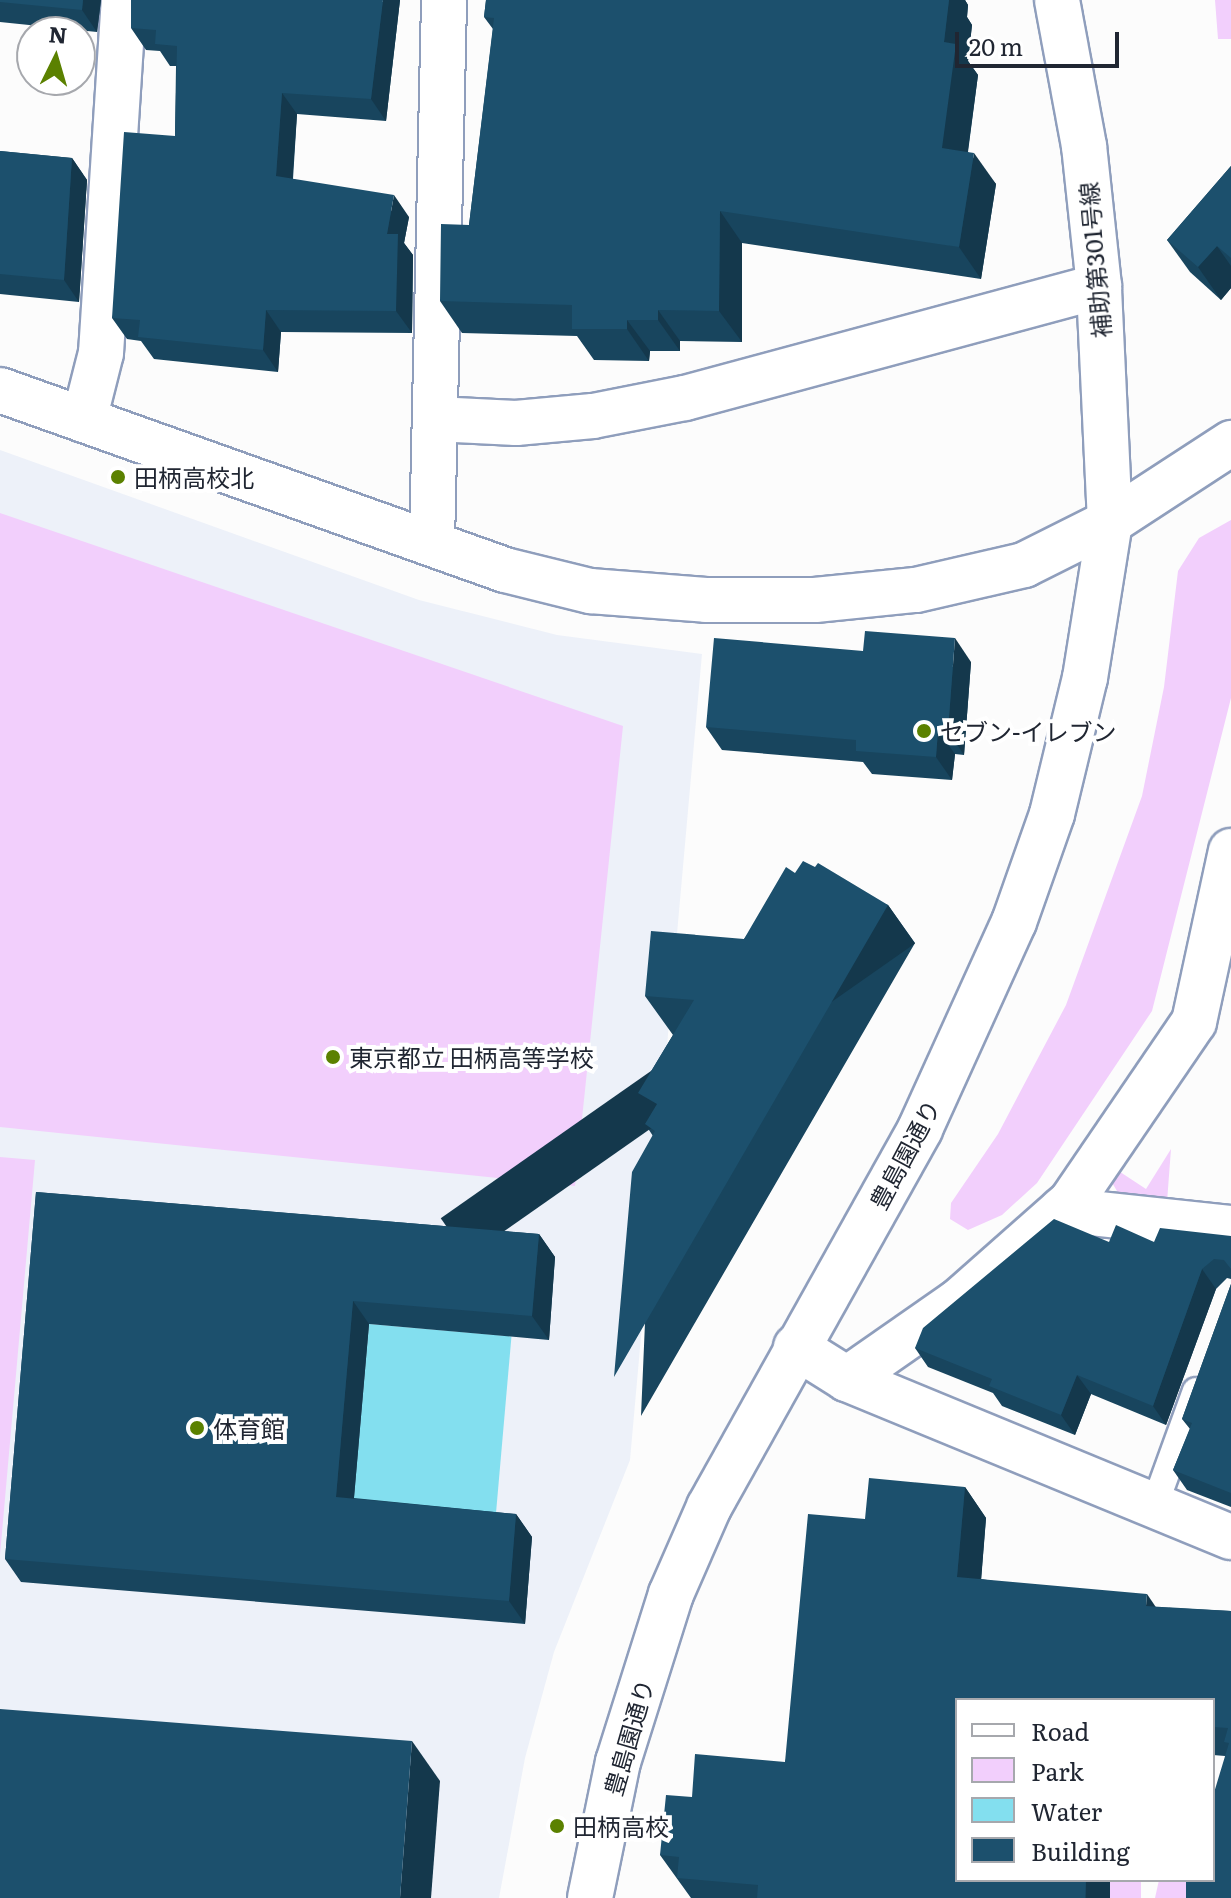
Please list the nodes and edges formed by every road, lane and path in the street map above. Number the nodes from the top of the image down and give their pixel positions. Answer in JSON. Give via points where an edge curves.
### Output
{"nodes":[{"id":1,"x":124,"y":0,"type":"edge"},
{"id":2,"x":444,"y":0,"type":"edge"},
{"id":3,"x":1057,"y":0,"type":"edge"},
{"id":4,"x":1099,"y":286,"type":"junction"},
{"id":5,"x":0,"y":390,"type":"edge"},
{"id":6,"x":435,"y":419,"type":"junction"},
{"id":7,"x":84,"y":420,"type":"junction"},
{"id":8,"x":1231,"y":443,"type":"edge"},
{"id":9,"x":1110,"y":522,"type":"junction"},
{"id":10,"x":432,"y":543,"type":"junction"},
{"id":11,"x":1231,"y":851,"type":"edge"},
{"id":12,"x":1062,"y":1210,"type":"junction"},
{"id":13,"x":1231,"y":1228,"type":"edge"},
{"id":14,"x":796,"y":1347,"type":"junction"},
{"id":15,"x":1204,"y":1369,"type":"edge"},
{"id":16,"x":847,"y":1379,"type":"junction"},
{"id":17,"x":1155,"y":1504,"type":"junction"},
{"id":18,"x":1231,"y":1537,"type":"edge"},
{"id":19,"x":590,"y":1898,"type":"edge"}],
"edges":[{"from":1,"to":7,"type":"street","via":[[101,353]]},
{"from":2,"to":6,"type":"street"},
{"from":3,"to":4,"type":"street","name":"補助第301号線","via":[[1084,146]]},
{"from":4,"to":6,"type":"street","via":[[657,404],[516,423]]},
{"from":4,"to":9,"type":"street","name":"補助第301号線"},
{"from":5,"to":7,"type":"street"},
{"from":6,"to":10,"type":"street"},
{"from":7,"to":10,"type":"street"},
{"from":8,"to":9,"type":"street"},
{"from":9,"to":10,"type":"street","via":[[1024,565],[916,590],[815,600],[706,600],[590,591],[505,570]]},
{"from":9,"to":14,"type":"street","name":"豊島園通り","via":[[1085,678],[1052,814],[1014,922],[920,1129]]},
{"from":11,"to":12,"type":"street","via":[[1194,1022]]},
{"from":12,"to":13,"type":"street"},
{"from":12,"to":16,"type":"street","via":[[959,1301]]},
{"from":14,"to":16,"type":"street"},
{"from":14,"to":19,"type":"street","name":"豊島園通り","via":[[709,1507],[671,1594],[618,1762]]},
{"from":15,"to":17,"type":"lane"},
{"from":16,"to":17,"type":"street"},
{"from":17,"to":18,"type":"street"}]}
